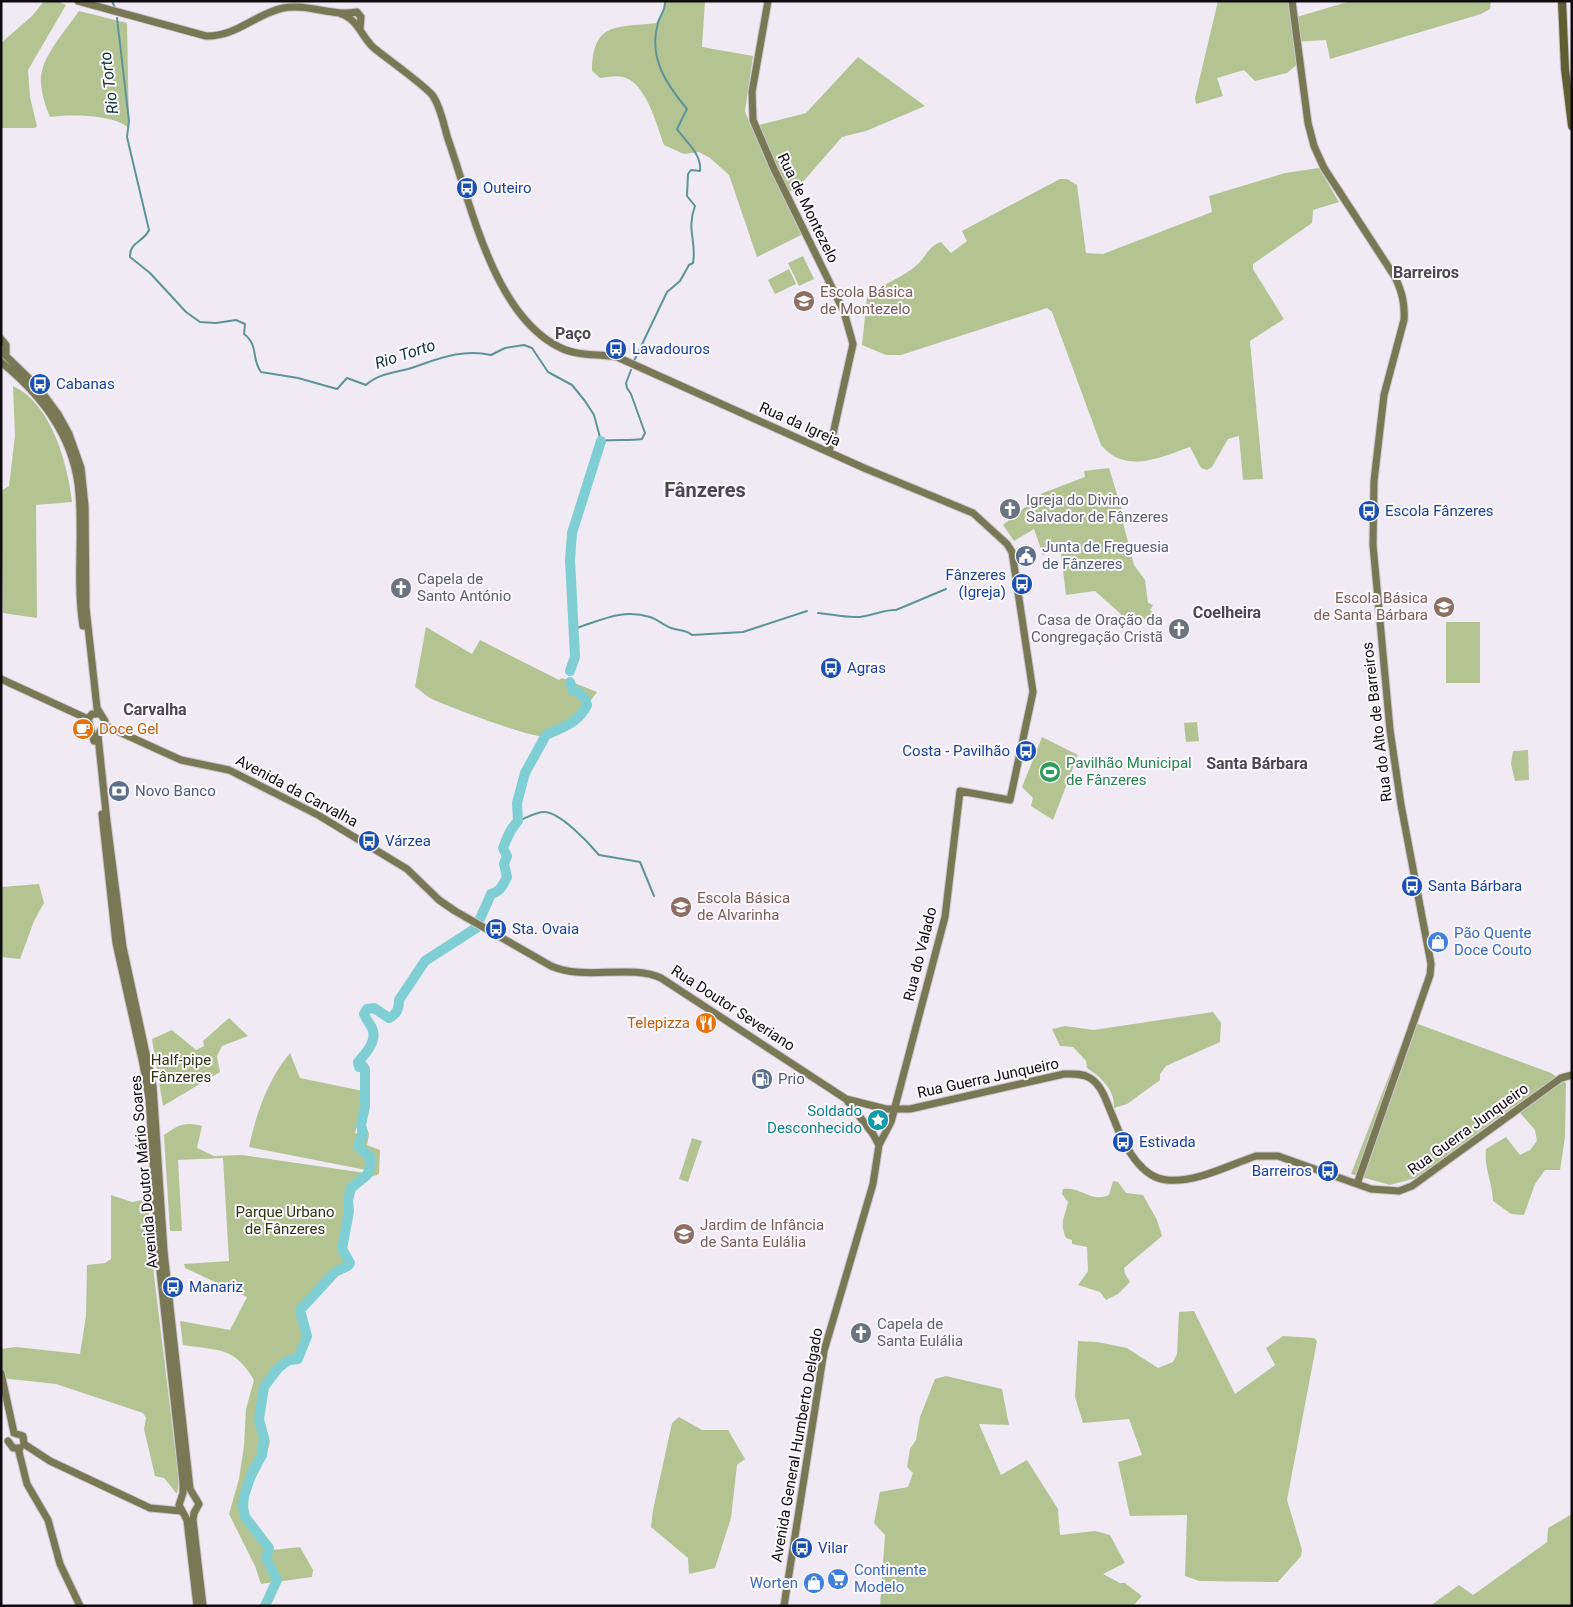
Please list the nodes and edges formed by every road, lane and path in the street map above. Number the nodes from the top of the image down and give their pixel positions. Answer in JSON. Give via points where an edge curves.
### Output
{"nodes":[{"id":1,"x":78,"y":1,"type":"edge"},
{"id":2,"x":768,"y":1,"type":"edge"},
{"id":3,"x":1292,"y":1,"type":"edge"},
{"id":4,"x":1562,"y":1,"type":"edge"},
{"id":5,"x":1572,"y":126,"type":"edge"},
{"id":6,"x":1,"y":338,"type":"edge"},
{"id":7,"x":3,"y":354,"type":"edge"},
{"id":8,"x":1,"y":362,"type":"edge"},
{"id":9,"x":828,"y":452,"type":"junction"},
{"id":10,"x":1,"y":679,"type":"edge"},
{"id":11,"x":100,"y":714,"type":"junction"},
{"id":12,"x":89,"y":717,"type":"junction"},
{"id":13,"x":102,"y":727,"type":"junction"},
{"id":14,"x":91,"y":728,"type":"junction"},
{"id":15,"x":960,"y":791,"type":"joint"},
{"id":16,"x":389,"y":858,"type":"joint"},
{"id":17,"x":1572,"y":1075,"type":"edge"},
{"id":18,"x":846,"y":1099,"type":"junction"},
{"id":19,"x":867,"y":1105,"type":"junction"},
{"id":20,"x":894,"y":1108,"type":"junction"},
{"id":21,"x":907,"y":1108,"type":"junction"},
{"id":22,"x":861,"y":1120,"type":"junction"},
{"id":23,"x":891,"y":1122,"type":"junction"},
{"id":24,"x":885,"y":1132,"type":"junction"},
{"id":25,"x":874,"y":1134,"type":"junction"},
{"id":26,"x":879,"y":1145,"type":"junction"},
{"id":27,"x":1357,"y":1184,"type":"junction"},
{"id":28,"x":1,"y":1373,"type":"edge"},
{"id":29,"x":14,"y":1433,"type":"junction"},
{"id":30,"x":5,"y":1442,"type":"edge"},
{"id":31,"x":21,"y":1446,"type":"junction"},
{"id":32,"x":194,"y":1496,"type":"junction"},
{"id":33,"x":181,"y":1500,"type":"junction"},
{"id":34,"x":167,"y":1510,"type":"junction"},
{"id":35,"x":183,"y":1512,"type":"junction"},
{"id":36,"x":194,"y":1513,"type":"junction"},
{"id":37,"x":80,"y":1606,"type":"edge"},
{"id":38,"x":197,"y":1606,"type":"edge"},
{"id":39,"x":203,"y":1606,"type":"edge"},
{"id":40,"x":784,"y":1606,"type":"edge"}],
"edges":[{"from":1,"to":9,"type":"street","name":"Rua da Igreja","via":[[206,36],[230,33],[286,8],[307,8],[354,19],[372,46],[433,96],[476,230],[492,266],[521,314],[561,348],[617,357]]},
{"from":2,"to":9,"type":"street","name":"Rua de Montezelo","via":[[752,92],[753,120],[844,312],[853,344]]},
{"from":3,"to":27,"type":"street","name":"Rua do Alto de Barreiros","via":[[1308,124],[1314,146],[1324,168],[1395,277],[1405,307],[1384,396],[1374,481],[1373,545],[1390,730],[1431,964],[1430,975]]},
{"from":4,"to":5,"type":"main road"},
{"from":6,"to":7,"type":"street","via":[[6,345]]},
{"from":7,"to":11,"type":"street","via":[[38,388],[58,414],[81,468],[85,506],[86,614]]},
{"from":8,"to":12,"type":"street","via":[[47,407],[74,463],[80,492],[80,603],[90,678]]},
{"from":9,"to":15,"type":"street","name":"Rua da Igreja","via":[[973,514],[1012,552],[1033,692],[1023,741],[1010,800]]},
{"from":10,"to":12,"type":"street"},
{"from":11,"to":12,"type":"street"},
{"from":11,"to":13,"type":"street","via":[[104,719]]},
{"from":12,"to":14,"type":"street","name":"Avenida Doutor Mário Soares"},
{"from":13,"to":14,"type":"street"},
{"from":13,"to":16,"type":"street","name":"Avenida da Carvalha","via":[[181,760],[229,770],[318,815]]},
{"from":13,"to":32,"type":"street","name":"Avenida Doutor Mário Soares","via":[[98,736],[123,947],[154,1094],[167,1285],[189,1483]]},
{"from":14,"to":33,"type":"street","name":"Avenida Doutor Mário Soares","via":[[116,944],[148,1090],[160,1267],[183,1482]]},
{"from":15,"to":20,"type":"street","name":"Rua do Valado","via":[[945,918]]},
{"from":16,"to":18,"type":"street","name":"Rua Doutor Severiano","via":[[407,869],[439,900],[564,971],[634,973],[661,978]]},
{"from":17,"to":27,"type":"street","name":"Rua Guerra Junqueiro","via":[[1553,1084],[1412,1186],[1399,1192],[1385,1192]]},
{"from":18,"to":19,"type":"street","name":"Rua Guerra Junqueiro"},
{"from":18,"to":22,"type":"street"},
{"from":19,"to":20,"type":"street","name":"Rua Guerra Junqueiro"},
{"from":19,"to":22,"type":"street","via":[[860,1111]]},
{"from":20,"to":21,"type":"street","name":"Rua Guerra Junqueiro"},
{"from":20,"to":23,"type":"street","name":"Rua do Valado"},
{"from":21,"to":23,"type":"street","name":"Rua Guerra Junqueiro"},
{"from":21,"to":27,"type":"street","name":"Rua Guerra Junqueiro","via":[[1064,1074],[1078,1074],[1090,1078],[1100,1087],[1132,1154],[1143,1170],[1155,1178],[1186,1179],[1266,1155],[1278,1156]]},
{"from":22,"to":25,"type":"street"},
{"from":23,"to":24,"type":"street","name":"Avenida General Humberto Delgado"},
{"from":24,"to":25,"type":"street"},
{"from":24,"to":26,"type":"street","name":"Avenida General Humberto Delgado"},
{"from":25,"to":26,"type":"street"},
{"from":26,"to":40,"type":"street","name":"Avenida General Humberto Delgado","via":[[873,1184],[824,1351]]},
{"from":28,"to":29,"type":"street"},
{"from":29,"to":30,"type":"street"},
{"from":29,"to":31,"type":"street","via":[[23,1436]]},
{"from":30,"to":31,"type":"street"},
{"from":31,"to":34,"type":"street","via":[[150,1508]]},
{"from":31,"to":37,"type":"street","via":[[27,1484],[48,1520],[60,1564]]},
{"from":32,"to":33,"type":"street","via":[[188,1494]]},
{"from":32,"to":36,"type":"street","name":"Avenida Doutor Mário Soares","via":[[199,1504]]},
{"from":33,"to":34,"type":"street","via":[[175,1508]]},
{"from":33,"to":35,"type":"street","name":"Avenida Doutor Mário Soares"},
{"from":34,"to":35,"type":"street"},
{"from":35,"to":36,"type":"street"},
{"from":35,"to":38,"type":"street","name":"Avenida Doutor Mário Soares","via":[[187,1520]]},
{"from":36,"to":39,"type":"street","name":"Avenida Doutor Mário Soares"}]}
